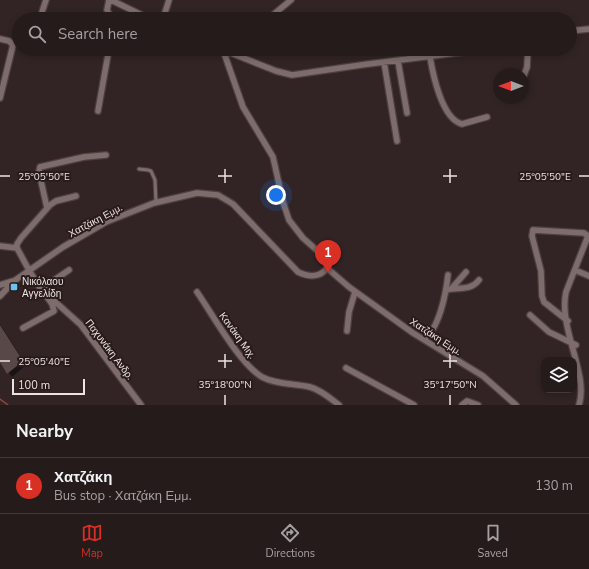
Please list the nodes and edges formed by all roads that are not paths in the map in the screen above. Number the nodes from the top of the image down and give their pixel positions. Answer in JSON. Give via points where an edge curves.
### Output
{"nodes":[{"id":1,"x":46,"y":0,"type":"edge"},
{"id":2,"x":110,"y":0,"type":"edge"},
{"id":3,"x":169,"y":0,"type":"edge"},
{"id":4,"x":291,"y":0,"type":"edge"},
{"id":5,"x":42,"y":12,"type":"dead end"},
{"id":6,"x":108,"y":12,"type":"edge"},
{"id":7,"x":135,"y":12,"type":"edge"},
{"id":8,"x":165,"y":12,"type":"edge"},
{"id":9,"x":276,"y":12,"type":"edge"},
{"id":10,"x":589,"y":29,"type":"edge"},
{"id":11,"x":577,"y":30,"type":"edge"},
{"id":12,"x":0,"y":39,"type":"edge"},
{"id":13,"x":12,"y":44,"type":"edge"},
{"id":14,"x":12,"y":49,"type":"edge"},
{"id":15,"x":108,"y":56,"type":"edge"},
{"id":16,"x":226,"y":56,"type":"edge"},
{"id":17,"x":240,"y":56,"type":"edge"},
{"id":18,"x":528,"y":56,"type":"edge"},
{"id":19,"x":430,"y":57,"type":"joint"},
{"id":20,"x":398,"y":61,"type":"junction"},
{"id":21,"x":384,"y":62,"type":"junction"},
{"id":22,"x":527,"y":68,"type":"edge"},
{"id":23,"x":0,"y":98,"type":"edge"},
{"id":24,"x":98,"y":111,"type":"dead end"},
{"id":25,"x":407,"y":113,"type":"dead end"},
{"id":26,"x":487,"y":117,"type":"dead end"},
{"id":27,"x":397,"y":141,"type":"dead end"},
{"id":28,"x":106,"y":155,"type":"dead end"},
{"id":29,"x":140,"y":169,"type":"dead end"},
{"id":30,"x":76,"y":196,"type":"dead end"},
{"id":31,"x":156,"y":202,"type":"junction"},
{"id":32,"x":47,"y":208,"type":"junction"},
{"id":33,"x":0,"y":246,"type":"edge"},
{"id":34,"x":17,"y":248,"type":"junction"},
{"id":35,"x":327,"y":268,"type":"junction"},
{"id":36,"x":69,"y":270,"type":"dead end"},
{"id":37,"x":575,"y":270,"type":"junction"},
{"id":38,"x":30,"y":272,"type":"junction"},
{"id":39,"x":466,"y":272,"type":"dead end"},
{"id":40,"x":448,"y":276,"type":"dead end"},
{"id":41,"x":589,"y":276,"type":"edge"},
{"id":42,"x":479,"y":280,"type":"dead end"},
{"id":43,"x":14,"y":281,"type":"junction"},
{"id":44,"x":0,"y":285,"type":"edge"},
{"id":45,"x":41,"y":289,"type":"junction"},
{"id":46,"x":449,"y":289,"type":"junction"},
{"id":47,"x":197,"y":292,"type":"dead end"},
{"id":48,"x":355,"y":292,"type":"junction"},
{"id":49,"x":0,"y":296,"type":"edge"},
{"id":50,"x":530,"y":315,"type":"dead end"},
{"id":51,"x":568,"y":321,"type":"junction"},
{"id":52,"x":23,"y":328,"type":"dead end"},
{"id":53,"x":347,"y":330,"type":"dead end"},
{"id":54,"x":423,"y":339,"type":"junction"},
{"id":55,"x":576,"y":346,"type":"junction"},
{"id":56,"x":346,"y":368,"type":"dead end"},
{"id":57,"x":141,"y":405,"type":"edge"},
{"id":58,"x":339,"y":405,"type":"edge"},
{"id":59,"x":414,"y":405,"type":"edge"},
{"id":60,"x":462,"y":405,"type":"edge"},
{"id":61,"x":478,"y":405,"type":"edge"},
{"id":62,"x":516,"y":405,"type":"edge"},
{"id":63,"x":579,"y":405,"type":"edge"}],
"edges":[{"from":1,"to":5,"type":"street"},
{"from":2,"to":6,"type":"street"},
{"from":2,"to":7,"type":"street"},
{"from":3,"to":8,"type":"street"},
{"from":4,"to":9,"type":"street"},
{"from":10,"to":11,"type":"street"},
{"from":12,"to":13,"type":"street"},
{"from":14,"to":23,"type":"street"},
{"from":15,"to":24,"type":"street"},
{"from":16,"to":35,"type":"street","name":"Χατζάκη Εμμ.","via":[[244,107],[273,157],[289,220],[326,260]]},
{"from":17,"to":21,"type":"street","via":[[292,75]]},
{"from":18,"to":22,"type":"street"},
{"from":19,"to":20,"type":"street"},
{"from":19,"to":26,"type":"street","via":[[437,89],[453,120],[462,124]]},
{"from":20,"to":21,"type":"street"},
{"from":20,"to":25,"type":"street"},
{"from":21,"to":27,"type":"street"},
{"from":28,"to":32,"type":"street","via":[[40,167]]},
{"from":29,"to":31,"type":"lane","via":[[148,170],[153,175]]},
{"from":30,"to":32,"type":"street","via":[[56,201]]},
{"from":31,"to":35,"type":"street","name":"Χατζάκη Εμμ.","via":[[197,193],[218,195],[233,204],[298,272],[312,276],[322,273]]},
{"from":31,"to":38,"type":"street","name":"Χατζάκη Εμμ.","via":[[124,213],[96,228]]},
{"from":32,"to":34,"type":"street","via":[[19,240]]},
{"from":33,"to":34,"type":"street"},
{"from":34,"to":38,"type":"street","name":"Παχυνάκη Ανδρ."},
{"from":35,"to":48,"type":"street","name":"Χατζάκη Εμμ."},
{"from":36,"to":45,"type":"street"},
{"from":37,"to":41,"type":"street"},
{"from":37,"to":51,"type":"street","via":[[565,296]]},
{"from":37,"to":51,"type":"street","via":[[588,236],[584,233],[534,229],[531,232],[541,271],[544,302]]},
{"from":38,"to":43,"type":"street","name":"Χατζάκη Εμμ."},
{"from":38,"to":45,"type":"street","name":"Παχυνάκη Ανδρ."},
{"from":39,"to":46,"type":"street"},
{"from":40,"to":46,"type":"street"},
{"from":42,"to":46,"type":"street","via":[[473,286]]},
{"from":43,"to":44,"type":"street"},
{"from":43,"to":49,"type":"street"},
{"from":45,"to":52,"type":"street","via":[[54,311]]},
{"from":45,"to":57,"type":"street","name":"Παχυνάκη Ανδρ.","via":[[81,325]]},
{"from":46,"to":54,"type":"street","via":[[428,337]]},
{"from":47,"to":58,"type":"street","name":"Κανάκη Μιχ.","via":[[226,336],[253,370],[270,380],[318,390]]},
{"from":48,"to":53,"type":"street"},
{"from":48,"to":54,"type":"street","name":"Χατζάκη Εμμ."},
{"from":50,"to":55,"type":"street","via":[[549,332]]},
{"from":51,"to":55,"type":"street"},
{"from":54,"to":62,"type":"street","name":"Χατζάκη Εμμ.","via":[[483,376]]},
{"from":55,"to":63,"type":"street","via":[[586,378],[584,395]]},
{"from":56,"to":59,"type":"street"},
{"from":60,"to":61,"type":"street","via":[[467,401]]}]}
